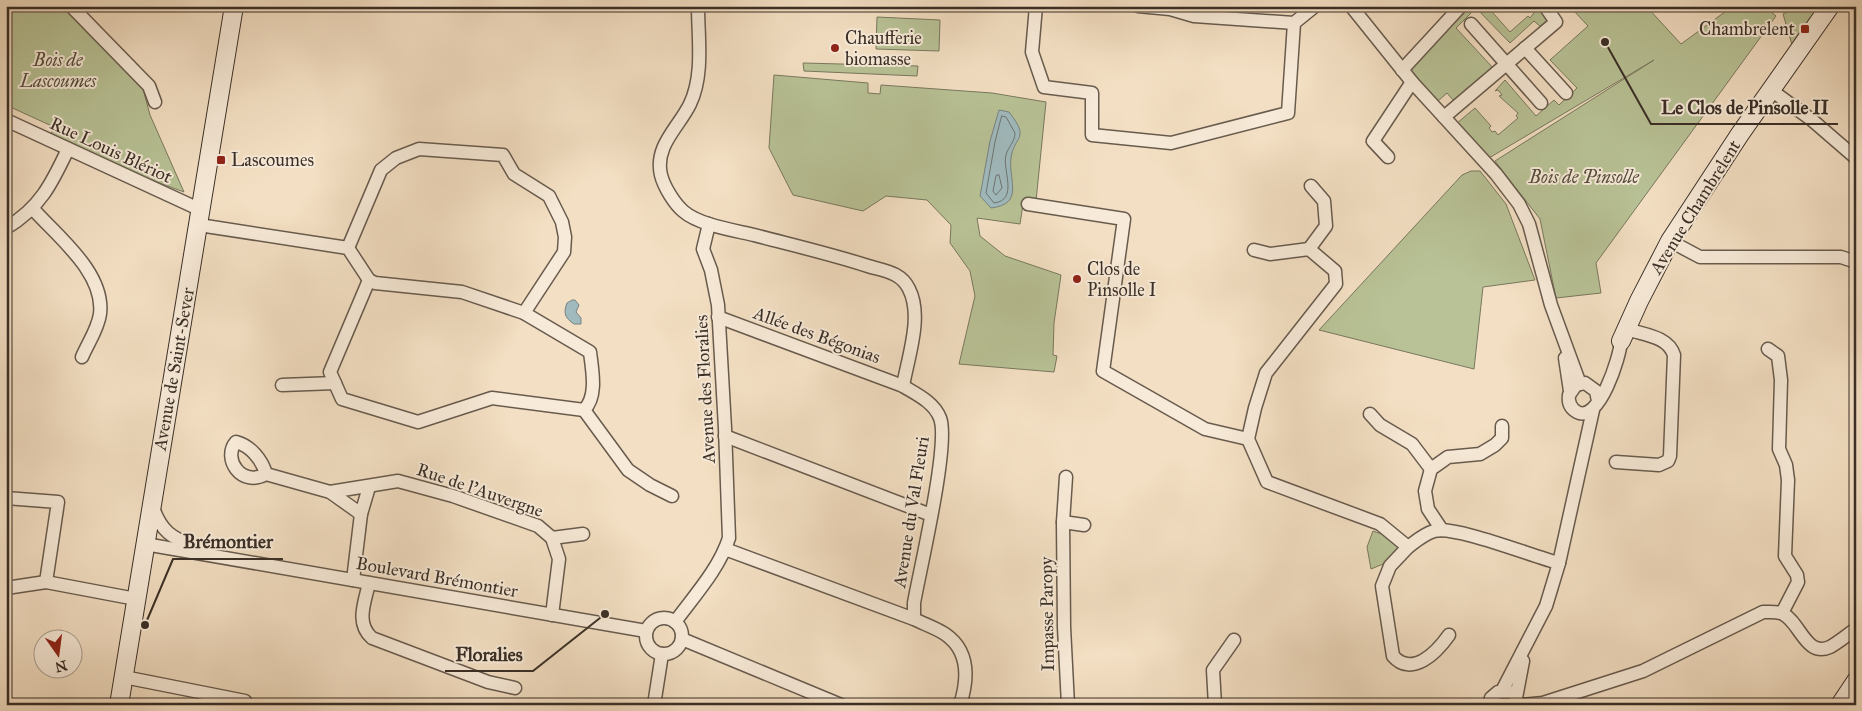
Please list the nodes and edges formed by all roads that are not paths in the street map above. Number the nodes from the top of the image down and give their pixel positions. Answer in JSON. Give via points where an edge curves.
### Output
{"nodes":[{"id":1,"x":72,"y":6,"type":"edge"},
{"id":2,"x":235,"y":6,"type":"edge"},
{"id":3,"x":698,"y":6,"type":"edge"},
{"id":4,"x":1036,"y":6,"type":"edge"},
{"id":5,"x":1138,"y":6,"type":"edge"},
{"id":6,"x":1315,"y":6,"type":"edge"},
{"id":7,"x":1351,"y":6,"type":"edge"},
{"id":8,"x":1461,"y":6,"type":"edge"},
{"id":9,"x":1545,"y":6,"type":"edge"},
{"id":10,"x":1830,"y":6,"type":"edge"},
{"id":11,"x":1294,"y":23,"type":"junction"},
{"id":12,"x":1471,"y":24,"type":"dead end"},
{"id":13,"x":1525,"y":48,"type":"junction"},
{"id":14,"x":1507,"y":63,"type":"junction"},
{"id":15,"x":1402,"y":70,"type":"junction"},
{"id":16,"x":1412,"y":82,"type":"junction"},
{"id":17,"x":1771,"y":90,"type":"junction"},
{"id":18,"x":1566,"y":92,"type":"dead end"},
{"id":19,"x":155,"y":102,"type":"dead end"},
{"id":20,"x":1541,"y":102,"type":"dead end"},
{"id":21,"x":1444,"y":117,"type":"junction"},
{"id":22,"x":6,"y":120,"type":"edge"},
{"id":23,"x":68,"y":149,"type":"junction"},
{"id":24,"x":1388,"y":157,"type":"dead end"},
{"id":25,"x":1856,"y":158,"type":"edge"},
{"id":26,"x":1311,"y":186,"type":"dead end"},
{"id":27,"x":1028,"y":204,"type":"dead end"},
{"id":28,"x":33,"y":209,"type":"junction"},
{"id":29,"x":200,"y":218,"type":"junction"},
{"id":30,"x":709,"y":224,"type":"junction"},
{"id":31,"x":6,"y":228,"type":"edge"},
{"id":32,"x":1670,"y":241,"type":"junction"},
{"id":33,"x":348,"y":248,"type":"junction"},
{"id":34,"x":1309,"y":249,"type":"junction"},
{"id":35,"x":1254,"y":250,"type":"dead end"},
{"id":36,"x":1856,"y":262,"type":"edge"},
{"id":37,"x":368,"y":280,"type":"junction"},
{"id":38,"x":524,"y":313,"type":"junction"},
{"id":39,"x":718,"y":317,"type":"junction"},
{"id":40,"x":1624,"y":335,"type":"junction"},
{"id":41,"x":1768,"y":349,"type":"dead end"},
{"id":42,"x":82,"y":357,"type":"dead end"},
{"id":43,"x":335,"y":383,"type":"junction"},
{"id":44,"x":282,"y":385,"type":"dead end"},
{"id":45,"x":903,"y":386,"type":"junction"},
{"id":46,"x":1575,"y":387,"type":"junction"},
{"id":47,"x":1593,"y":387,"type":"junction"},
{"id":48,"x":1595,"y":406,"type":"junction"},
{"id":49,"x":584,"y":410,"type":"junction"},
{"id":50,"x":1577,"y":412,"type":"junction"},
{"id":51,"x":1370,"y":414,"type":"dead end"},
{"id":52,"x":1502,"y":426,"type":"dead end"},
{"id":53,"x":725,"y":436,"type":"junction"},
{"id":54,"x":1248,"y":438,"type":"junction"},
{"id":55,"x":1616,"y":462,"type":"dead end"},
{"id":56,"x":1431,"y":469,"type":"junction"},
{"id":57,"x":266,"y":474,"type":"dead end"},
{"id":58,"x":1066,"y":477,"type":"dead end"},
{"id":59,"x":369,"y":487,"type":"junction"},
{"id":60,"x":330,"y":492,"type":"junction"},
{"id":61,"x":1575,"y":494,"type":"junction"},
{"id":62,"x":672,"y":496,"type":"dead end"},
{"id":63,"x":6,"y":498,"type":"edge"},
{"id":64,"x":152,"y":504,"type":"junction"},
{"id":65,"x":361,"y":514,"type":"junction"},
{"id":66,"x":931,"y":515,"type":"junction"},
{"id":67,"x":1063,"y":522,"type":"junction"},
{"id":68,"x":1084,"y":525,"type":"dead end"},
{"id":69,"x":1442,"y":530,"type":"junction"},
{"id":70,"x":584,"y":534,"type":"dead end"},
{"id":71,"x":552,"y":538,"type":"junction"},
{"id":72,"x":146,"y":544,"type":"junction"},
{"id":73,"x":1408,"y":547,"type":"junction"},
{"id":74,"x":725,"y":549,"type":"junction"},
{"id":75,"x":222,"y":557,"type":"junction"},
{"id":76,"x":1559,"y":563,"type":"junction"},
{"id":77,"x":353,"y":580,"type":"junction"},
{"id":78,"x":46,"y":582,"type":"junction"},
{"id":79,"x":369,"y":583,"type":"junction"},
{"id":80,"x":6,"y":588,"type":"edge"},
{"id":81,"x":136,"y":599,"type":"junction"},
{"id":82,"x":1782,"y":613,"type":"junction"},
{"id":83,"x":552,"y":615,"type":"junction"},
{"id":84,"x":914,"y":619,"type":"junction"},
{"id":85,"x":675,"y":622,"type":"junction"},
{"id":86,"x":1856,"y":629,"type":"edge"},
{"id":87,"x":646,"y":631,"type":"junction"},
{"id":88,"x":1449,"y":635,"type":"dead end"},
{"id":89,"x":682,"y":639,"type":"junction"},
{"id":90,"x":1234,"y":640,"type":"dead end"},
{"id":91,"x":1527,"y":644,"type":"junction"},
{"id":92,"x":662,"y":654,"type":"junction"},
{"id":93,"x":124,"y":677,"type":"junction"},
{"id":94,"x":1856,"y":681,"type":"edge"},
{"id":95,"x":515,"y":688,"type":"dead end"},
{"id":96,"x":1502,"y":691,"type":"junction"},
{"id":97,"x":245,"y":701,"type":"dead end"},
{"id":98,"x":1518,"y":702,"type":"edge"},
{"id":99,"x":1489,"y":704,"type":"edge"},
{"id":100,"x":119,"y":705,"type":"edge"},
{"id":101,"x":654,"y":705,"type":"edge"},
{"id":102,"x":840,"y":705,"type":"edge"},
{"id":103,"x":960,"y":705,"type":"edge"},
{"id":104,"x":1068,"y":705,"type":"edge"},
{"id":105,"x":1215,"y":705,"type":"edge"},
{"id":106,"x":1840,"y":705,"type":"edge"}],
"edges":[{"from":1,"to":19,"type":"street","via":[[149,86]]},
{"from":2,"to":29,"type":"main road","name":"Avenue de Saint-Sever"},
{"from":3,"to":30,"type":"street","via":[[697,86],[690,104],[669,136],[660,165],[661,176],[683,211]]},
{"from":4,"to":11,"type":"street","via":[[1032,52],[1044,86],[1092,93],[1092,135],[1171,143],[1288,113]]},
{"from":5,"to":11,"type":"street","via":[[1170,9],[1194,16]]},
{"from":6,"to":11,"type":"street"},
{"from":7,"to":15,"type":"street"},
{"from":8,"to":15,"type":"street"},
{"from":9,"to":13,"type":"street","via":[[1556,22]]},
{"from":10,"to":17,"type":"main road","name":"Avenue Chambrelent"},
{"from":12,"to":14,"type":"street"},
{"from":13,"to":14,"type":"street"},
{"from":13,"to":18,"type":"street"},
{"from":14,"to":20,"type":"street"},
{"from":14,"to":21,"type":"street"},
{"from":15,"to":16,"type":"street"},
{"from":16,"to":21,"type":"street"},
{"from":16,"to":24,"type":"street","via":[[1373,141]]},
{"from":17,"to":25,"type":"street"},
{"from":17,"to":32,"type":"main road","name":"Avenue Chambrelent"},
{"from":21,"to":46,"type":"street","via":[[1496,174],[1529,224]]},
{"from":22,"to":23,"type":"street","name":"Rue Louis Blériot"},
{"from":23,"to":28,"type":"street","via":[[51,185]]},
{"from":23,"to":29,"type":"street","name":"Rue Louis Blériot"},
{"from":26,"to":34,"type":"street","via":[[1324,201],[1326,226]]},
{"from":27,"to":54,"type":"street","via":[[1124,220],[1103,371],[1205,429]]},
{"from":28,"to":31,"type":"street"},
{"from":28,"to":42,"type":"street","via":[[92,274],[98,288],[100,315]]},
{"from":29,"to":33,"type":"street","name":"Rue Louis Blériot"},
{"from":29,"to":64,"type":"main road","name":"Avenue de Saint-Sever"},
{"from":30,"to":39,"type":"street","name":"Avenue des Floralies","via":[[703,249],[711,270]]},
{"from":30,"to":45,"type":"street","via":[[841,257],[901,276],[910,289],[914,304],[914,327]]},
{"from":32,"to":36,"type":"street","via":[[1700,257],[1841,257]]},
{"from":32,"to":40,"type":"main road","name":"Avenue Chambrelent"},
{"from":33,"to":37,"type":"street"},
{"from":33,"to":38,"type":"street","via":[[381,170],[396,158],[420,149],[503,155],[514,174],[550,196],[565,236],[564,252]]},
{"from":34,"to":35,"type":"street","via":[[1270,254]]},
{"from":34,"to":54,"type":"street","via":[[1335,271],[1336,284],[1266,373]]},
{"from":37,"to":38,"type":"street","via":[[382,285],[462,292]]},
{"from":37,"to":43,"type":"street","via":[[330,372]]},
{"from":38,"to":49,"type":"street","via":[[590,352],[593,385]]},
{"from":39,"to":45,"type":"street","name":"Allée des Bégonias"},
{"from":39,"to":53,"type":"street","name":"Avenue des Floralies"},
{"from":40,"to":47,"type":"street","name":"Avenue Chambrelent","via":[[1612,363]]},
{"from":40,"to":48,"type":"street","name":"Avenue Chambrelent","via":[[1612,376]]},
{"from":40,"to":55,"type":"street","via":[[1665,341],[1672,348],[1670,456],[1668,461],[1659,465]]},
{"from":41,"to":82,"type":"street","via":[[1778,356],[1781,380],[1779,450],[1788,480],[1785,556],[1798,582]]},
{"from":43,"to":44,"type":"street"},
{"from":43,"to":49,"type":"street","via":[[342,399],[418,422],[492,398]]},
{"from":45,"to":66,"type":"street","name":"Avenue du Val Fleuri","via":[[927,401],[940,418],[938,473]]},
{"from":46,"to":47,"type":"street"},
{"from":46,"to":50,"type":"street","via":[[1570,405]]},
{"from":47,"to":48,"type":"street"},
{"from":48,"to":50,"type":"street","via":[[1585,413]]},
{"from":48,"to":61,"type":"street","name":"Avenue Chambrelent"},
{"from":49,"to":62,"type":"street","via":[[628,470]]},
{"from":50,"to":61,"type":"street","name":"Avenue Chambrelent","via":[[1581,435]]},
{"from":51,"to":56,"type":"street","via":[[1380,426],[1412,444]]},
{"from":52,"to":56,"type":"street","via":[[1502,438],[1495,445],[1480,454],[1448,457]]},
{"from":53,"to":66,"type":"street"},
{"from":53,"to":74,"type":"street","name":"Avenue des Floralies","via":[[729,520]]},
{"from":54,"to":73,"type":"street","via":[[1267,482],[1380,524]]},
{"from":56,"to":69,"type":"street","via":[[1425,491],[1428,509]]},
{"from":57,"to":60,"type":"street"},
{"from":58,"to":67,"type":"street","name":"Impasse Paropy"},
{"from":59,"to":60,"type":"street","name":"Rue de l'Auvergne"},
{"from":59,"to":65,"type":"street"},
{"from":59,"to":71,"type":"street","name":"Rue de l'Auvergne","via":[[388,481],[412,483],[538,526]]},
{"from":60,"to":65,"type":"street"},
{"from":61,"to":76,"type":"street","name":"Avenue Chambrelent"},
{"from":63,"to":78,"type":"street","via":[[58,502]]},
{"from":64,"to":72,"type":"main road","name":"Avenue de Saint-Sever"},
{"from":64,"to":75,"type":"street","name":"Boulevard Brémontier","via":[[160,525],[167,533],[197,549]]},
{"from":65,"to":77,"type":"street"},
{"from":66,"to":84,"type":"street","name":"Avenue du Val Fleuri","via":[[914,603]]},
{"from":67,"to":68,"type":"street"},
{"from":67,"to":104,"type":"street","name":"Impasse Paropy"},
{"from":69,"to":73,"type":"street","via":[[1420,537]]},
{"from":69,"to":76,"type":"street"},
{"from":70,"to":71,"type":"street","name":"Rue de l'Auvergne"},
{"from":71,"to":83,"type":"street","name":"Rue de l'Auvergne","via":[[559,559]]},
{"from":72,"to":75,"type":"street","name":"Boulevard Brémontier"},
{"from":72,"to":81,"type":"main road","name":"Avenue de Saint-Sever"},
{"from":73,"to":88,"type":"street","via":[[1390,566],[1382,586],[1393,656],[1403,664],[1416,665],[1440,649]]},
{"from":74,"to":84,"type":"street"},
{"from":74,"to":85,"type":"street","name":"Avenue des Floralies"},
{"from":75,"to":77,"type":"street","name":"Boulevard Brémontier"},
{"from":76,"to":91,"type":"street","name":"Avenue Chambrelent","via":[[1546,606]]},
{"from":77,"to":79,"type":"street","name":"Boulevard Brémontier"},
{"from":78,"to":80,"type":"street"},
{"from":78,"to":81,"type":"street"},
{"from":79,"to":83,"type":"street","name":"Boulevard Brémontier"},
{"from":79,"to":95,"type":"street","via":[[362,624],[372,638],[488,682]]},
{"from":81,"to":93,"type":"main road","name":"Avenue de Saint-Sever"},
{"from":82,"to":86,"type":"street","via":[[1814,648],[1830,647]]},
{"from":82,"to":98,"type":"street","via":[[1755,615],[1643,671],[1543,703]]},
{"from":83,"to":87,"type":"street","name":"Boulevard Brémontier"},
{"from":84,"to":103,"type":"street","via":[[947,635],[964,657],[967,686]]},
{"from":85,"to":87,"type":"street","via":[[658,619]]},
{"from":85,"to":89,"type":"street"},
{"from":87,"to":92,"type":"street","via":[[647,644]]},
{"from":89,"to":92,"type":"street","via":[[677,649]]},
{"from":89,"to":102,"type":"street"},
{"from":90,"to":105,"type":"street","via":[[1213,670]]},
{"from":91,"to":96,"type":"street","name":"Avenue Chambrelent"},
{"from":91,"to":98,"type":"street","name":"Avenue Chambrelent"},
{"from":92,"to":101,"type":"street"},
{"from":93,"to":97,"type":"street"},
{"from":93,"to":100,"type":"main road","name":"Avenue de Saint-Sever"},
{"from":94,"to":106,"type":"main road"},
{"from":96,"to":98,"type":"street","via":[[1508,691]]},
{"from":96,"to":99,"type":"street","name":"Avenue Chambrelent","via":[[1494,695]]}]}
